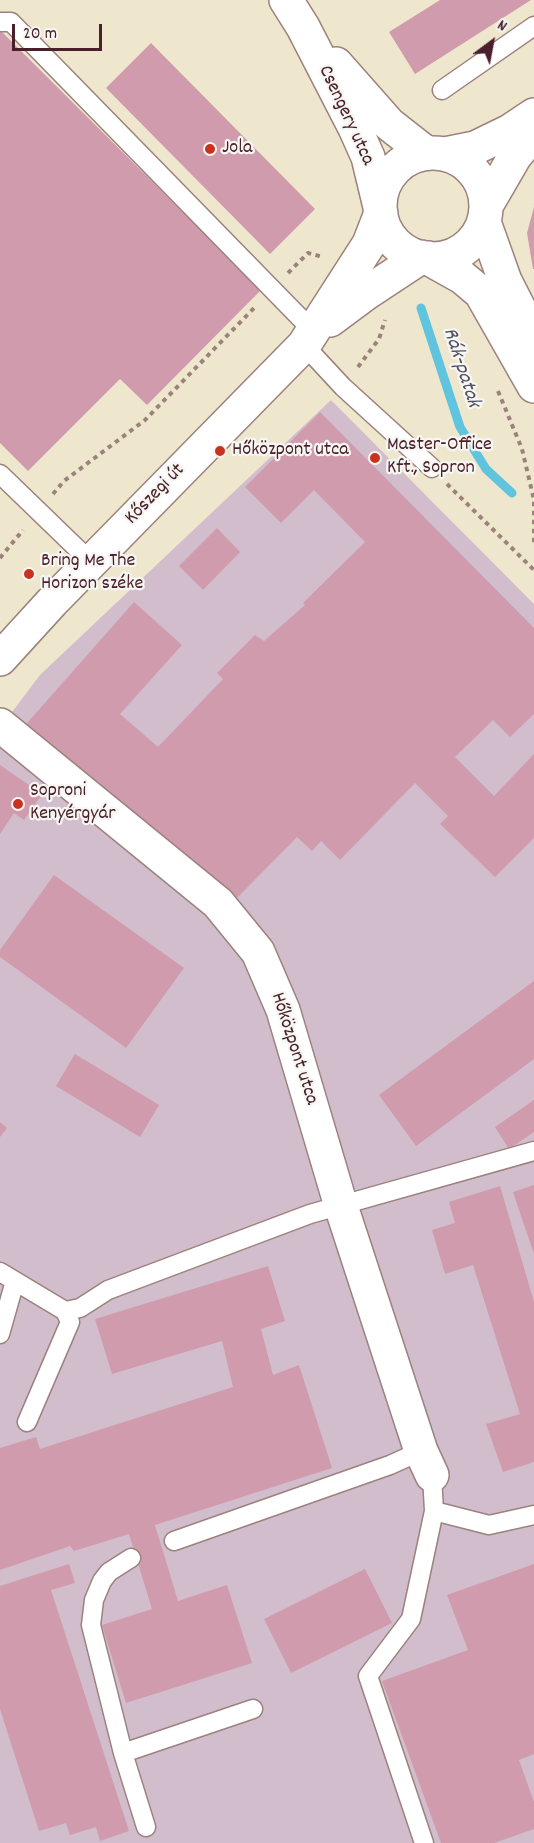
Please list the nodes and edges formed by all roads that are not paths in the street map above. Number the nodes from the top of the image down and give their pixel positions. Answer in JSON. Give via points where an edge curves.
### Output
{"nodes":[{"id":1,"x":286,"y":0,"type":"edge"},
{"id":2,"x":0,"y":22,"type":"edge"},
{"id":3,"x":534,"y":26,"type":"edge"},
{"id":4,"x":303,"y":27,"type":"junction"},
{"id":5,"x":442,"y":90,"type":"dead end"},
{"id":6,"x":534,"y":115,"type":"edge"},
{"id":7,"x":534,"y":134,"type":"edge"},
{"id":8,"x":435,"y":154,"type":"junction"},
{"id":9,"x":381,"y":210,"type":"junction"},
{"id":10,"x":485,"y":214,"type":"junction"},
{"id":11,"x":425,"y":258,"type":"junction"},
{"id":12,"x":309,"y":339,"type":"junction"},
{"id":13,"x":534,"y":339,"type":"edge"},
{"id":14,"x":534,"y":386,"type":"edge"},
{"id":15,"x":432,"y":468,"type":"road end"},
{"id":16,"x":0,"y":474,"type":"edge"},
{"id":17,"x":91,"y":562,"type":"junction"},
{"id":18,"x":0,"y":659,"type":"edge"},
{"id":19,"x":0,"y":725,"type":"edge"},
{"id":20,"x":534,"y":1151,"type":"edge"},
{"id":21,"x":341,"y":1206,"type":"junction"},
{"id":22,"x":7,"y":1277,"type":"edge"},
{"id":23,"x":65,"y":1311,"type":"junction"},
{"id":24,"x":0,"y":1334,"type":"edge"},
{"id":25,"x":27,"y":1422,"type":"dead end"},
{"id":26,"x":427,"y":1463,"type":"junction"},
{"id":27,"x":434,"y":1511,"type":"junction"},
{"id":28,"x":534,"y":1515,"type":"edge"},
{"id":29,"x":174,"y":1541,"type":"dead end"},
{"id":30,"x":131,"y":1558,"type":"dead end"},
{"id":31,"x":253,"y":1709,"type":"dead end"},
{"id":32,"x":123,"y":1753,"type":"junction"},
{"id":33,"x":146,"y":1827,"type":"dead end"},
{"id":34,"x":424,"y":1843,"type":"edge"}],
"edges":[{"from":1,"to":4,"type":"main road","name":"Csengery utca"},
{"from":2,"to":12,"type":"lane","via":[[11,22]]},
{"from":3,"to":5,"type":"lane"},
{"from":4,"to":8,"type":"main road","name":"Csengery utca","via":[[389,124]]},
{"from":4,"to":9,"type":"main road","name":"Csengery utca","via":[[368,157]]},
{"from":6,"to":8,"type":"main road","via":[[475,148]]},
{"from":7,"to":10,"type":"main road","via":[[516,156]]},
{"from":8,"to":9,"type":"main road","via":[[411,158],[398,166],[385,185]]},
{"from":8,"to":10,"type":"main road","via":[[462,161],[475,173],[484,189]]},
{"from":9,"to":11,"type":"main road","via":[[385,228],[394,241]]},
{"from":9,"to":12,"type":"main road","name":"Kőszegi út","via":[[369,244]]},
{"from":10,"to":11,"type":"main road","via":[[476,238],[463,250],[446,257]]},
{"from":10,"to":13,"type":"main road","via":[[505,281]]},
{"from":11,"to":12,"type":"main road","name":"Kőszegi út","via":[[365,294]]},
{"from":11,"to":14,"type":"main road","via":[[462,277],[481,293]]},
{"from":12,"to":15,"type":"lane","via":[[344,387]]},
{"from":12,"to":17,"type":"main road","name":"Kőszegi út"},
{"from":16,"to":17,"type":"lane"},
{"from":17,"to":18,"type":"main road","name":"Kőszegi út"},
{"from":19,"to":21,"type":"main road","name":"Hőközpont utca","via":[[218,903],[258,952],[283,1010]]},
{"from":20,"to":21,"type":"lane"},
{"from":21,"to":23,"type":"lane","via":[[108,1290],[80,1308]]},
{"from":21,"to":26,"type":"main road","name":"Hőközpont utca"},
{"from":22,"to":23,"type":"lane"},
{"from":22,"to":24,"type":"lane"},
{"from":23,"to":25,"type":"lane","via":[[70,1322]]},
{"from":26,"to":27,"type":"lane"},
{"from":26,"to":29,"type":"lane"},
{"from":27,"to":28,"type":"lane","via":[[489,1525]]},
{"from":27,"to":34,"type":"lane","via":[[411,1619],[368,1676]]},
{"from":30,"to":32,"type":"lane","via":[[102,1581],[91,1612]]},
{"from":31,"to":32,"type":"lane"},
{"from":32,"to":33,"type":"lane"}]}
